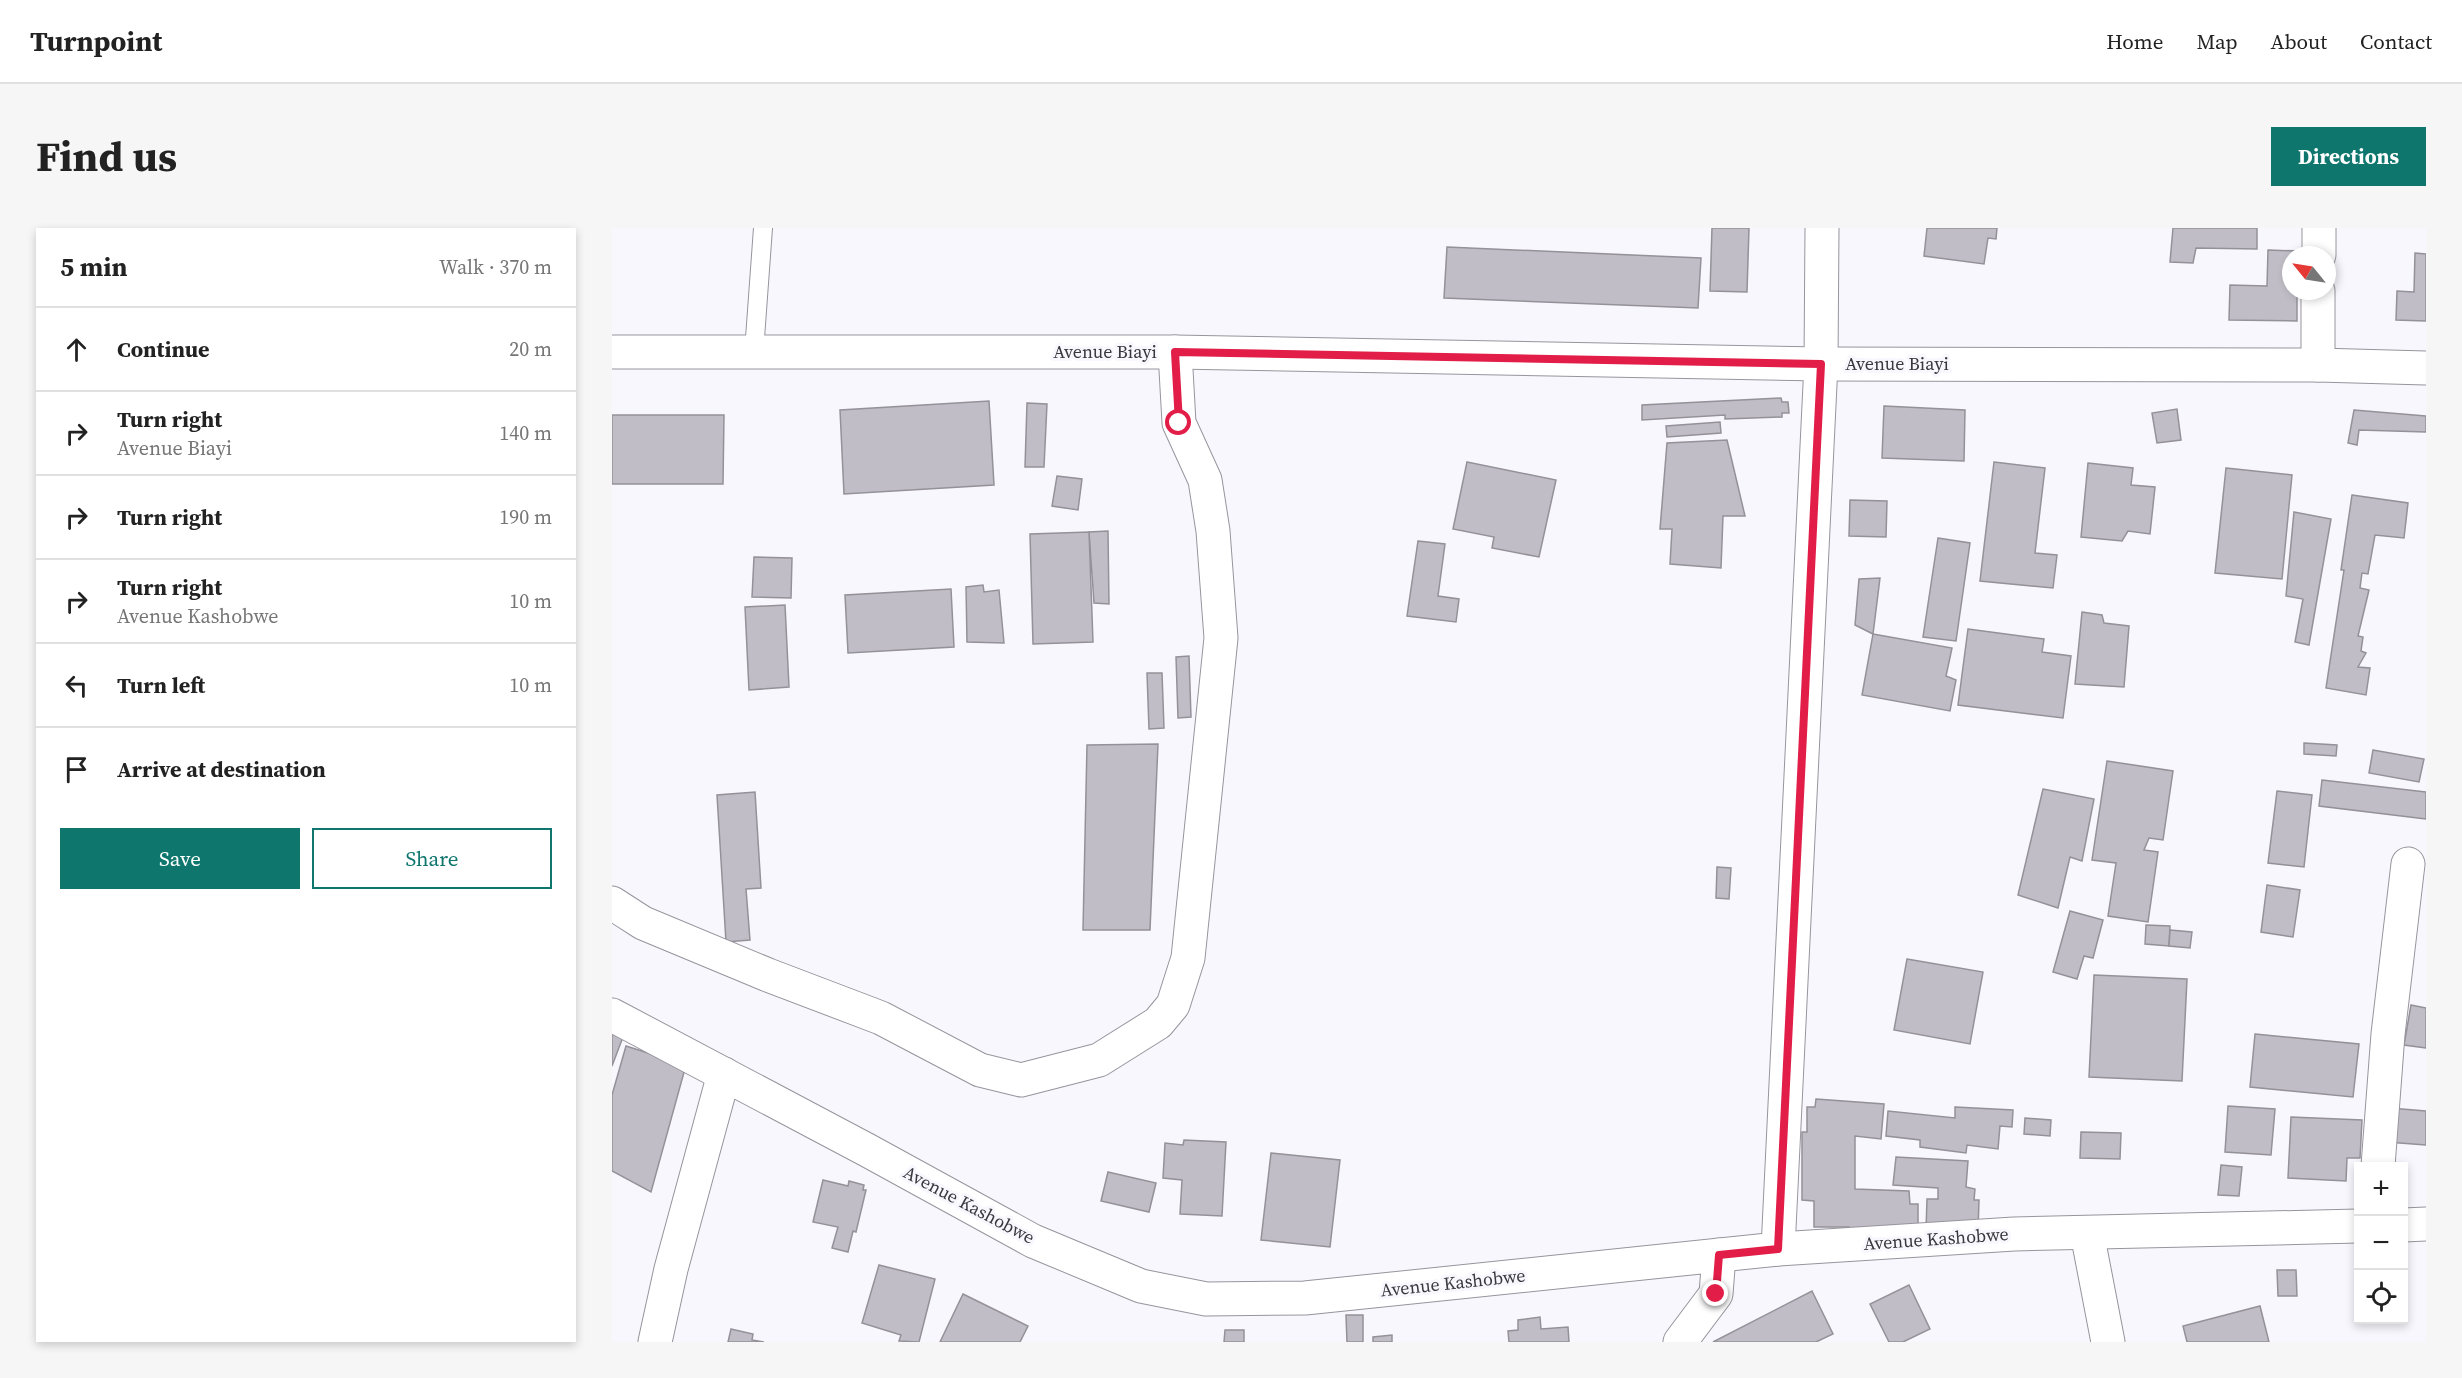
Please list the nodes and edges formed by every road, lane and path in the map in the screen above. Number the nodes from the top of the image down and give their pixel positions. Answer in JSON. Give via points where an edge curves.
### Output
{"nodes":[{"id":1,"x":764,"y":228,"type":"edge"},
{"id":2,"x":1821,"y":228,"type":"edge"},
{"id":3,"x":2319,"y":228,"type":"edge"},
{"id":4,"x":2319,"y":246,"type":"edge"},
{"id":5,"x":2318,"y":300,"type":"edge"},
{"id":6,"x":612,"y":352,"type":"edge"},
{"id":7,"x":754,"y":352,"type":"junction"},
{"id":8,"x":1175,"y":352,"type":"junction"},
{"id":9,"x":1821,"y":364,"type":"junction"},
{"id":10,"x":2318,"y":365,"type":"junction"},
{"id":11,"x":2426,"y":368,"type":"edge"},
{"id":12,"x":2408,"y":864,"type":"dead end"},
{"id":13,"x":612,"y":903,"type":"edge"},
{"id":14,"x":612,"y":1015,"type":"edge"},
{"id":15,"x":724,"y":1074,"type":"junction"},
{"id":16,"x":2378,"y":1162,"type":"edge"},
{"id":17,"x":2426,"y":1224,"type":"edge"},
{"id":18,"x":2408,"y":1225,"type":"edge"},
{"id":19,"x":2354,"y":1226,"type":"edge"},
{"id":20,"x":2087,"y":1233,"type":"junction"},
{"id":21,"x":1778,"y":1249,"type":"junction"},
{"id":22,"x":1719,"y":1255,"type":"junction"},
{"id":23,"x":655,"y":1342,"type":"edge"},
{"id":24,"x":1680,"y":1342,"type":"edge"},
{"id":25,"x":2108,"y":1342,"type":"edge"}],
"edges":[{"from":1,"to":7,"type":"lane"},
{"from":2,"to":9,"type":"street"},
{"from":3,"to":4,"type":"street"},
{"from":5,"to":10,"type":"street"},
{"from":6,"to":7,"type":"street","name":"Avenue Biayi"},
{"from":7,"to":8,"type":"street","name":"Avenue Biayi"},
{"from":8,"to":9,"type":"street","name":"Avenue Biayi"},
{"from":8,"to":13,"type":"street","via":[[1179,423],[1205,480],[1221,638],[1188,958],[1173,1005],[1158,1023],[1099,1059],[1021,1080],[980,1070],[881,1018],[643,923]]},
{"from":9,"to":10,"type":"street","name":"Avenue Biayi"},
{"from":9,"to":21,"type":"street"},
{"from":10,"to":11,"type":"street","name":"Avenue Biayi"},
{"from":12,"to":16,"type":"street","via":[[2388,1034]]},
{"from":14,"to":15,"type":"street","name":"Avenue Kashobwe"},
{"from":15,"to":22,"type":"street","name":"Avenue Kashobwe","via":[[1033,1241],[1141,1286],[1206,1299],[1305,1298]]},
{"from":15,"to":23,"type":"street"},
{"from":17,"to":18,"type":"street"},
{"from":19,"to":20,"type":"street","name":"Avenue Kashobwe"},
{"from":20,"to":21,"type":"street","name":"Avenue Kashobwe"},
{"from":20,"to":25,"type":"street"},
{"from":21,"to":22,"type":"street","name":"Avenue Kashobwe"},
{"from":22,"to":24,"type":"street","via":[[1716,1294]]}]}
